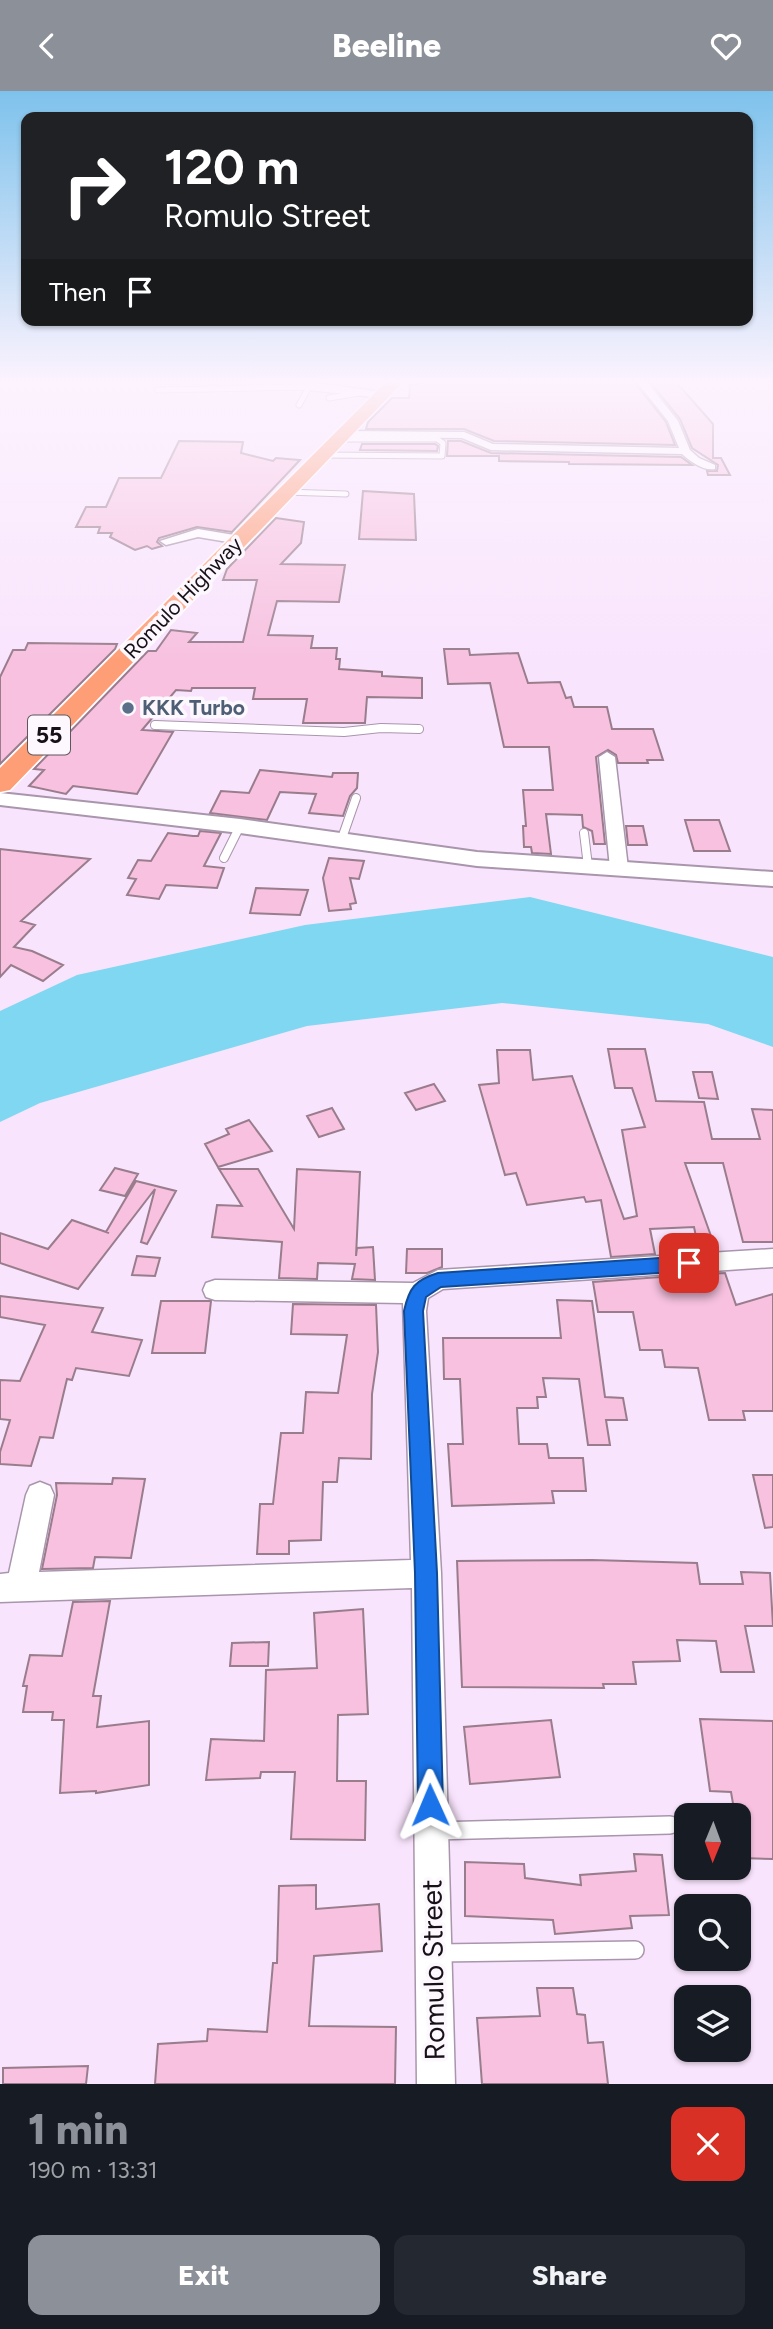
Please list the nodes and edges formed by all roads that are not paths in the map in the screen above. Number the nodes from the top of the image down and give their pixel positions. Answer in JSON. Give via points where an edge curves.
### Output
{"nodes":[{"id":1,"x":303,"y":475,"type":"edge"},
{"id":2,"x":286,"y":492,"type":"junction"},
{"id":3,"x":346,"y":494,"type":"dead end"},
{"id":4,"x":240,"y":540,"type":"junction"},
{"id":5,"x":166,"y":541,"type":"dead end"},
{"id":6,"x":155,"y":725,"type":"dead end"},
{"id":7,"x":419,"y":729,"type":"dead end"},
{"id":8,"x":607,"y":758,"type":"dead end"},
{"id":9,"x":0,"y":784,"type":"edge"},
{"id":10,"x":356,"y":798,"type":"dead end"},
{"id":11,"x":0,"y":799,"type":"edge"},
{"id":12,"x":240,"y":826,"type":"junction"},
{"id":13,"x":584,"y":833,"type":"dead end"},
{"id":14,"x":341,"y":841,"type":"junction"},
{"id":15,"x":224,"y":857,"type":"dead end"},
{"id":16,"x":587,"y":866,"type":"junction"},
{"id":17,"x":619,"y":868,"type":"junction"},
{"id":18,"x":773,"y":879,"type":"edge"},
{"id":19,"x":773,"y":1258,"type":"edge"},
{"id":20,"x":215,"y":1290,"type":"dead end"},
{"id":21,"x":417,"y":1293,"type":"junction"},
{"id":22,"x":40,"y":1495,"type":"dead end"},
{"id":23,"x":426,"y":1573,"type":"junction"},
{"id":24,"x":11,"y":1588,"type":"edge"},
{"id":25,"x":670,"y":1825,"type":"dead end"},
{"id":26,"x":430,"y":1831,"type":"junction"},
{"id":27,"x":635,"y":1950,"type":"dead end"},
{"id":28,"x":433,"y":1953,"type":"junction"},
{"id":29,"x":436,"y":2084,"type":"edge"}],
"edges":[{"from":1,"to":2,"type":"highway","name":"Romulo Highway","number":"55"},
{"from":2,"to":3,"type":"lane"},
{"from":2,"to":4,"type":"highway","name":"Romulo Highway","number":"55"},
{"from":4,"to":5,"type":"street","via":[[195,533]]},
{"from":4,"to":9,"type":"highway","name":"Romulo Highway","number":"55"},
{"from":6,"to":7,"type":"lane","via":[[344,732]]},
{"from":8,"to":17,"type":"street"},
{"from":10,"to":14,"type":"lane"},
{"from":11,"to":12,"type":"street"},
{"from":12,"to":14,"type":"street"},
{"from":12,"to":15,"type":"lane"},
{"from":13,"to":16,"type":"lane"},
{"from":14,"to":16,"type":"street","via":[[464,858]]},
{"from":16,"to":17,"type":"street"},
{"from":17,"to":18,"type":"street"},
{"from":19,"to":21,"type":"street","via":[[438,1280]]},
{"from":20,"to":21,"type":"street"},
{"from":21,"to":23,"type":"street","name":"Romulo Street","via":[[414,1311]]},
{"from":22,"to":24,"type":"street"},
{"from":23,"to":24,"type":"street"},
{"from":23,"to":26,"type":"street","name":"Romulo Street"},
{"from":25,"to":26,"type":"lane"},
{"from":26,"to":28,"type":"street","name":"Romulo Street"},
{"from":27,"to":28,"type":"lane"},
{"from":28,"to":29,"type":"street","name":"Romulo Street"}]}
